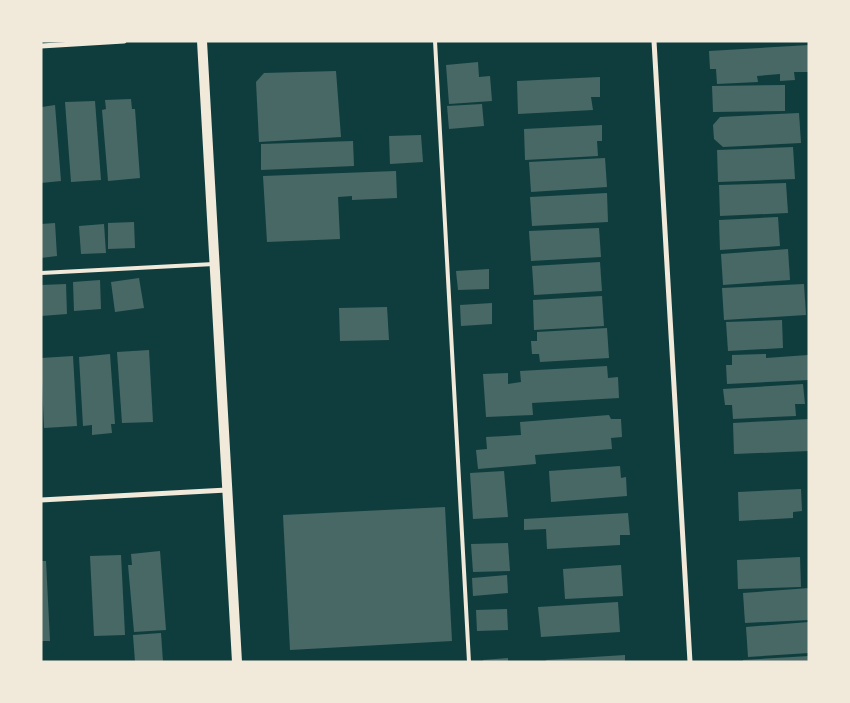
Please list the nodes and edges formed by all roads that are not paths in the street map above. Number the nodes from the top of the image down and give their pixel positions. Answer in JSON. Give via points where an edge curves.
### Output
{"nodes":[{"id":1,"x":124,"y":41,"type":"edge"},
{"id":2,"x":202,"y":41,"type":"edge"},
{"id":3,"x":435,"y":41,"type":"edge"},
{"id":4,"x":654,"y":41,"type":"edge"},
{"id":5,"x":41,"y":46,"type":"edge"},
{"id":6,"x":214,"y":264,"type":"junction"},
{"id":7,"x":41,"y":273,"type":"edge"},
{"id":8,"x":227,"y":490,"type":"junction"},
{"id":9,"x":41,"y":500,"type":"edge"},
{"id":10,"x":237,"y":662,"type":"edge"},
{"id":11,"x":469,"y":662,"type":"edge"},
{"id":12,"x":690,"y":662,"type":"edge"}],
"edges":[{"from":1,"to":5,"type":"street"},
{"from":2,"to":6,"type":"main road"},
{"from":3,"to":11,"type":"lane"},
{"from":4,"to":12,"type":"street"},
{"from":6,"to":7,"type":"lane"},
{"from":6,"to":8,"type":"main road"},
{"from":8,"to":9,"type":"street"},
{"from":8,"to":10,"type":"main road"}]}
